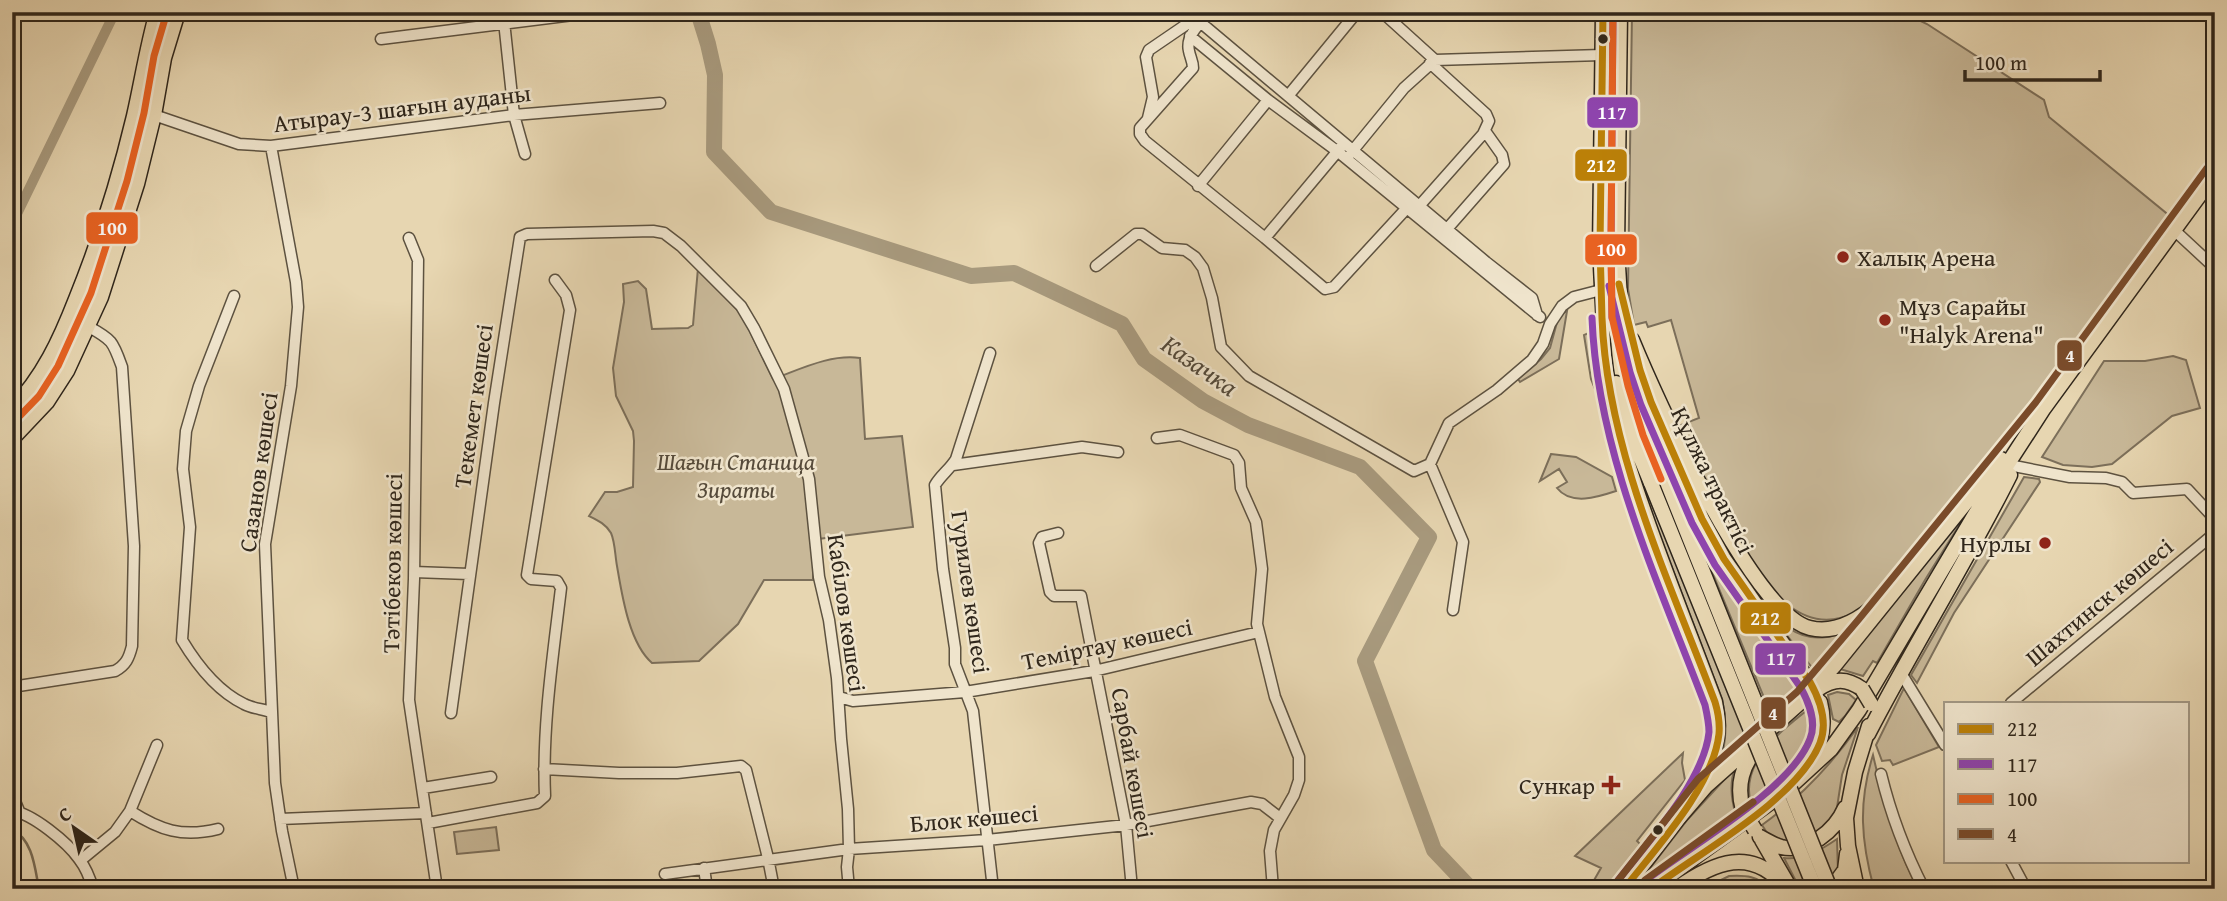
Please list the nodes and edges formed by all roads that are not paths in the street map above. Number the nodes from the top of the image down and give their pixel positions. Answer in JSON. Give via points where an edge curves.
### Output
{"nodes":[{"id":1,"x":157,"y":12,"type":"edge"},
{"id":2,"x":178,"y":12,"type":"edge"},
{"id":3,"x":597,"y":12,"type":"edge"},
{"id":4,"x":1213,"y":12,"type":"edge"},
{"id":5,"x":1357,"y":12,"type":"edge"},
{"id":6,"x":1382,"y":12,"type":"edge"},
{"id":7,"x":1620,"y":12,"type":"edge"},
{"id":8,"x":1598,"y":14,"type":"edge"},
{"id":9,"x":504,"y":18,"type":"edge"},
{"id":10,"x":1200,"y":22,"type":"junction"},
{"id":11,"x":1190,"y":36,"type":"junction"},
{"id":12,"x":381,"y":38,"type":"dead end"},
{"id":13,"x":1602,"y":55,"type":"junction"},
{"id":14,"x":1433,"y":62,"type":"junction"},
{"id":15,"x":1288,"y":96,"type":"junction"},
{"id":16,"x":1268,"y":100,"type":"junction"},
{"id":17,"x":660,"y":103,"type":"dead end"},
{"id":18,"x":514,"y":115,"type":"junction"},
{"id":19,"x":154,"y":116,"type":"junction"},
{"id":20,"x":1148,"y":118,"type":"junction"},
{"id":21,"x":1485,"y":131,"type":"junction"},
{"id":22,"x":271,"y":146,"type":"junction"},
{"id":23,"x":1345,"y":147,"type":"junction"},
{"id":24,"x":525,"y":154,"type":"dead end"},
{"id":25,"x":2215,"y":174,"type":"edge"},
{"id":26,"x":1198,"y":186,"type":"junction"},
{"id":27,"x":1420,"y":205,"type":"junction"},
{"id":28,"x":1406,"y":209,"type":"junction"},
{"id":29,"x":1447,"y":229,"type":"junction"},
{"id":30,"x":2174,"y":229,"type":"junction"},
{"id":31,"x":653,"y":231,"type":"joint"},
{"id":32,"x":409,"y":238,"type":"dead end"},
{"id":33,"x":1265,"y":238,"type":"junction"},
{"id":34,"x":1096,"y":266,"type":"dead end"},
{"id":35,"x":2215,"y":268,"type":"edge"},
{"id":36,"x":555,"y":280,"type":"dead end"},
{"id":37,"x":1619,"y":284,"type":"junction"},
{"id":38,"x":1601,"y":290,"type":"junction"},
{"id":39,"x":234,"y":296,"type":"dead end"},
{"id":40,"x":1537,"y":315,"type":"junction"},
{"id":41,"x":1602,"y":318,"type":"junction"},
{"id":42,"x":1550,"y":324,"type":"junction"},
{"id":43,"x":89,"y":327,"type":"junction"},
{"id":44,"x":1632,"y":340,"type":"junction"},
{"id":45,"x":990,"y":353,"type":"dead end"},
{"id":46,"x":2044,"y":408,"type":"junction"},
{"id":47,"x":12,"y":409,"type":"edge"},
{"id":48,"x":1157,"y":438,"type":"dead end"},
{"id":49,"x":12,"y":439,"type":"edge"},
{"id":50,"x":1118,"y":452,"type":"dead end"},
{"id":51,"x":1430,"y":464,"type":"junction"},
{"id":52,"x":953,"y":465,"type":"junction"},
{"id":53,"x":2014,"y":466,"type":"junction"},
{"id":54,"x":1658,"y":480,"type":"junction"},
{"id":55,"x":2215,"y":519,"type":"edge"},
{"id":56,"x":1058,"y":533,"type":"dead end"},
{"id":57,"x":2215,"y":533,"type":"edge"},
{"id":58,"x":1916,"y":565,"type":"junction"},
{"id":59,"x":414,"y":572,"type":"junction"},
{"id":60,"x":469,"y":574,"type":"junction"},
{"id":61,"x":1453,"y":610,"type":"dead end"},
{"id":62,"x":1259,"y":632,"type":"junction"},
{"id":63,"x":1094,"y":671,"type":"junction"},
{"id":64,"x":1901,"y":673,"type":"junction"},
{"id":65,"x":1807,"y":677,"type":"dead end"},
{"id":66,"x":12,"y":687,"type":"edge"},
{"id":67,"x":965,"y":692,"type":"junction"},
{"id":68,"x":839,"y":698,"type":"junction"},
{"id":69,"x":1804,"y":699,"type":"junction"},
{"id":70,"x":1819,"y":702,"type":"dead end"},
{"id":71,"x":2012,"y":702,"type":"edge"},
{"id":72,"x":271,"y":712,"type":"junction"},
{"id":73,"x":451,"y":713,"type":"dead end"},
{"id":74,"x":1775,"y":725,"type":"junction"},
{"id":75,"x":1868,"y":734,"type":"junction"},
{"id":76,"x":1944,"y":743,"type":"edge"},
{"id":77,"x":157,"y":745,"type":"dead end"},
{"id":78,"x":1771,"y":763,"type":"junction"},
{"id":79,"x":544,"y":769,"type":"junction"},
{"id":80,"x":1881,"y":774,"type":"dead end"},
{"id":81,"x":491,"y":777,"type":"dead end"},
{"id":82,"x":423,"y":788,"type":"junction"},
{"id":83,"x":12,"y":794,"type":"edge"},
{"id":84,"x":1848,"y":801,"type":"junction"},
{"id":85,"x":16,"y":811,"type":"edge"},
{"id":86,"x":130,"y":811,"type":"junction"},
{"id":87,"x":1759,"y":811,"type":"junction"},
{"id":88,"x":427,"y":818,"type":"junction"},
{"id":89,"x":1280,"y":818,"type":"junction"},
{"id":90,"x":280,"y":819,"type":"junction"},
{"id":91,"x":1676,"y":820,"type":"junction"},
{"id":92,"x":1126,"y":825,"type":"junction"},
{"id":93,"x":218,"y":829,"type":"dead end"},
{"id":94,"x":1758,"y":833,"type":"junction"},
{"id":95,"x":987,"y":840,"type":"junction"},
{"id":96,"x":1848,"y":846,"type":"junction"},
{"id":97,"x":849,"y":849,"type":"junction"},
{"id":98,"x":768,"y":858,"type":"junction"},
{"id":99,"x":80,"y":860,"type":"junction"},
{"id":100,"x":2012,"y":862,"type":"edge"},
{"id":101,"x":704,"y":868,"type":"junction"},
{"id":102,"x":665,"y":874,"type":"dead end"},
{"id":103,"x":93,"y":889,"type":"edge"},
{"id":104,"x":294,"y":889,"type":"edge"},
{"id":105,"x":437,"y":889,"type":"edge"},
{"id":106,"x":707,"y":889,"type":"edge"},
{"id":107,"x":774,"y":889,"type":"edge"},
{"id":108,"x":849,"y":889,"type":"edge"},
{"id":109,"x":993,"y":889,"type":"edge"},
{"id":110,"x":1132,"y":889,"type":"edge"},
{"id":111,"x":1273,"y":889,"type":"edge"},
{"id":112,"x":1624,"y":889,"type":"edge"},
{"id":113,"x":1651,"y":889,"type":"edge"},
{"id":114,"x":1676,"y":889,"type":"edge"},
{"id":115,"x":1789,"y":889,"type":"edge"},
{"id":116,"x":1815,"y":889,"type":"edge"},
{"id":117,"x":1830,"y":889,"type":"edge"},
{"id":118,"x":1857,"y":889,"type":"edge"},
{"id":119,"x":1924,"y":889,"type":"edge"},
{"id":120,"x":2026,"y":889,"type":"edge"}],
"edges":[{"from":1,"to":47,"type":"main road","via":[[93,256],[55,349],[36,382]]},
{"from":2,"to":19,"type":"main road"},
{"from":3,"to":9,"type":"street"},
{"from":4,"to":10,"type":"street"},
{"from":5,"to":15,"type":"street"},
{"from":6,"to":14,"type":"street"},
{"from":7,"to":37,"type":"main road"},
{"from":8,"to":13,"type":"main road"},
{"from":9,"to":12,"type":"street"},
{"from":9,"to":18,"type":"street"},
{"from":10,"to":11,"type":"street"},
{"from":10,"to":15,"type":"street"},
{"from":10,"to":20,"type":"street","via":[[1190,22],[1149,50],[1146,57],[1153,97]]},
{"from":11,"to":16,"type":"street"},
{"from":11,"to":20,"type":"street","via":[[1194,68]]},
{"from":13,"to":14,"type":"street"},
{"from":13,"to":38,"type":"main road"},
{"from":14,"to":21,"type":"street","via":[[1486,114]]},
{"from":14,"to":23,"type":"street"},
{"from":15,"to":23,"type":"street"},
{"from":16,"to":23,"type":"street"},
{"from":16,"to":26,"type":"street"},
{"from":17,"to":18,"type":"street","name":"Атырау-3 шағын ауданы"},
{"from":18,"to":22,"type":"street","name":"Атырау-3 шағын ауданы"},
{"from":18,"to":24,"type":"street"},
{"from":19,"to":22,"type":"street","name":"Атырау-3 шағын ауданы","via":[[239,145]]},
{"from":19,"to":43,"type":"main road","via":[[114,259]]},
{"from":20,"to":26,"type":"street","via":[[1140,128],[1145,141]]},
{"from":21,"to":27,"type":"street"},
{"from":21,"to":29,"type":"street","via":[[1504,164]]},
{"from":22,"to":72,"type":"street","name":"Сазанов көшесі","via":[[298,307],[291,386],[265,544]]},
{"from":23,"to":27,"type":"street"},
{"from":23,"to":28,"type":"street","via":[[1346,159]]},
{"from":23,"to":33,"type":"street"},
{"from":25,"to":30,"type":"main road"},
{"from":26,"to":33,"type":"street"},
{"from":27,"to":29,"type":"street"},
{"from":28,"to":33,"type":"street","via":[[1331,289],[1325,289]]},
{"from":28,"to":40,"type":"street"},
{"from":29,"to":40,"type":"street","via":[[1532,298]]},
{"from":30,"to":35,"type":"street"},
{"from":30,"to":46,"type":"main road"},
{"from":31,"to":60,"type":"street","name":"Текемет көшесі","via":[[520,237]]},
{"from":31,"to":68,"type":"street","name":"Кабілов көшесі","via":[[681,246],[741,306],[784,389],[809,480]]},
{"from":32,"to":59,"type":"street","name":"Тәтібеков көшесі","via":[[418,260]]},
{"from":34,"to":51,"type":"street","via":[[1136,234],[1162,248],[1185,250],[1203,268],[1222,347],[1250,376],[1414,471]]},
{"from":36,"to":79,"type":"street","via":[[570,310],[527,575],[557,581],[561,588]]},
{"from":37,"to":44,"type":"main road","name":"Құлжа трактісі"},
{"from":37,"to":54,"type":"main road","via":[[1625,346]]},
{"from":38,"to":41,"type":"main road"},
{"from":38,"to":42,"type":"street","via":[[1574,297]]},
{"from":39,"to":72,"type":"street","via":[[186,430],[183,469],[190,527],[182,640],[216,684],[244,705]]},
{"from":40,"to":42,"type":"street"},
{"from":41,"to":54,"type":"main road","via":[[1633,439]]},
{"from":41,"to":91,"type":"main road","via":[[1606,375],[1622,443],[1719,720],[1719,737],[1708,767]]},
{"from":42,"to":51,"type":"street","via":[[1532,360],[1449,423]]},
{"from":43,"to":49,"type":"main road","via":[[47,402]]},
{"from":43,"to":66,"type":"street","via":[[108,337],[122,367],[134,546],[132,646],[123,667],[115,671]]},
{"from":44,"to":58,"type":"main road","via":[[1717,515],[1759,583],[1787,616],[1810,628],[1848,623],[1877,604]]},
{"from":44,"to":65,"type":"main road","name":"Құлжа трактісі","via":[[1651,402],[1702,519],[1724,559]]},
{"from":45,"to":52,"type":"street","name":"Гурилев көшесі"},
{"from":46,"to":53,"type":"main road"},
{"from":46,"to":58,"type":"main road"},
{"from":46,"to":87,"type":"main road","via":[[1859,710],[1831,749]]},
{"from":48,"to":62,"type":"street","via":[[1180,435],[1238,459],[1241,488],[1256,522],[1261,557]]},
{"from":50,"to":52,"type":"street","via":[[1082,447]]},
{"from":51,"to":61,"type":"street","via":[[1463,542]]},
{"from":52,"to":67,"type":"street","name":"Гурилев көшесі","via":[[935,485],[955,664]]},
{"from":53,"to":55,"type":"street","via":[[2070,477],[2106,478],[2123,482],[2133,493],[2187,489]]},
{"from":53,"to":64,"type":"main road"},
{"from":54,"to":78,"type":"main road","bridge":true},
{"from":56,"to":63,"type":"street","name":"Сарбай көшесі","via":[[1042,537],[1039,543],[1050,592],[1081,596]]},
{"from":57,"to":71,"type":"street","name":"Шахтинск көшесі"},
{"from":58,"to":69,"type":"main road"},
{"from":59,"to":60,"type":"street"},
{"from":59,"to":82,"type":"street","name":"Тәтібеков көшесі","via":[[409,700]]},
{"from":60,"to":73,"type":"street","name":"Текемет көшесі"},
{"from":62,"to":63,"type":"street","name":"Теміртау көшесі"},
{"from":62,"to":89,"type":"street","via":[[1275,697],[1299,757],[1299,780]]},
{"from":63,"to":67,"type":"street","name":"Теміртау көшесі"},
{"from":63,"to":92,"type":"street","name":"Сарбай көшесі"},
{"from":64,"to":75,"type":"main road"},
{"from":64,"to":76,"type":"street"},
{"from":67,"to":68,"type":"street","name":"Теміртау көшесі","via":[[853,701]]},
{"from":67,"to":95,"type":"street","name":"Гурилев көшесі","via":[[973,711]]},
{"from":68,"to":97,"type":"street","name":"Кабілов көшесі"},
{"from":69,"to":74,"type":"main road"},
{"from":69,"to":75,"type":"main road","bridge":true,"via":[[1825,684],[1849,681],[1862,689],[1871,704]]},
{"from":70,"to":87,"type":"main road","via":[[1823,730],[1817,751],[1802,772]]},
{"from":72,"to":90,"type":"street","name":"Сазанов көшесі"},
{"from":74,"to":91,"type":"main road","via":[[1725,767]]},
{"from":74,"to":94,"type":"main road","bridge":true,"via":[[1753,752],[1741,777],[1743,810]]},
{"from":75,"to":84,"type":"main road"},
{"from":77,"to":86,"type":"street"},
{"from":78,"to":116,"type":"main road","bridge":true},
{"from":78,"to":117,"type":"main road","bridge":true},
{"from":79,"to":88,"type":"street","via":[[545,796],[540,802]]},
{"from":79,"to":98,"type":"street","via":[[677,773],[741,766],[746,770]]},
{"from":80,"to":119,"type":"street","via":[[1891,814]]},
{"from":81,"to":82,"type":"street"},
{"from":82,"to":88,"type":"street","name":"Тәтібеков көшесі"},
{"from":83,"to":85,"type":"street"},
{"from":84,"to":94,"type":"main road","via":[[1832,829],[1807,845],[1780,847]]},
{"from":84,"to":96,"type":"main road"},
{"from":85,"to":99,"type":"street","via":[[39,823]]},
{"from":86,"to":93,"type":"street","via":[[176,832],[198,834]]},
{"from":86,"to":99,"type":"street","via":[[115,832]]},
{"from":87,"to":113,"type":"main road"},
{"from":88,"to":90,"type":"street"},
{"from":88,"to":105,"type":"street","name":"Тәтібеков көшесі"},
{"from":89,"to":92,"type":"street","name":"Блок көшесі","via":[[1262,804],[1251,802]]},
{"from":89,"to":111,"type":"street","via":[[1270,851]]},
{"from":90,"to":104,"type":"street","name":"Сазанов көшесі"},
{"from":91,"to":112,"type":"main road"},
{"from":92,"to":95,"type":"street","name":"Блок көшесі"},
{"from":92,"to":110,"type":"street","name":"Сарбай көшесі"},
{"from":94,"to":115,"type":"main road"},
{"from":95,"to":97,"type":"street","name":"Блок көшесі"},
{"from":95,"to":109,"type":"street","name":"Гурилев көшесі"},
{"from":96,"to":117,"type":"main road","via":[[1845,870]]},
{"from":96,"to":118,"type":"main road"},
{"from":97,"to":98,"type":"street","name":"Блок көшесі"},
{"from":97,"to":108,"type":"street","name":"Кабілов көшесі"},
{"from":98,"to":101,"type":"street","name":"Блок көшесі"},
{"from":98,"to":107,"type":"street"},
{"from":99,"to":103,"type":"street"},
{"from":100,"to":120,"type":"street"},
{"from":101,"to":102,"type":"street","name":"Блок көшесі"},
{"from":101,"to":106,"type":"street"},
{"from":114,"to":115,"type":"main road","via":[[1709,868],[1736,861],[1759,866]]}]}
